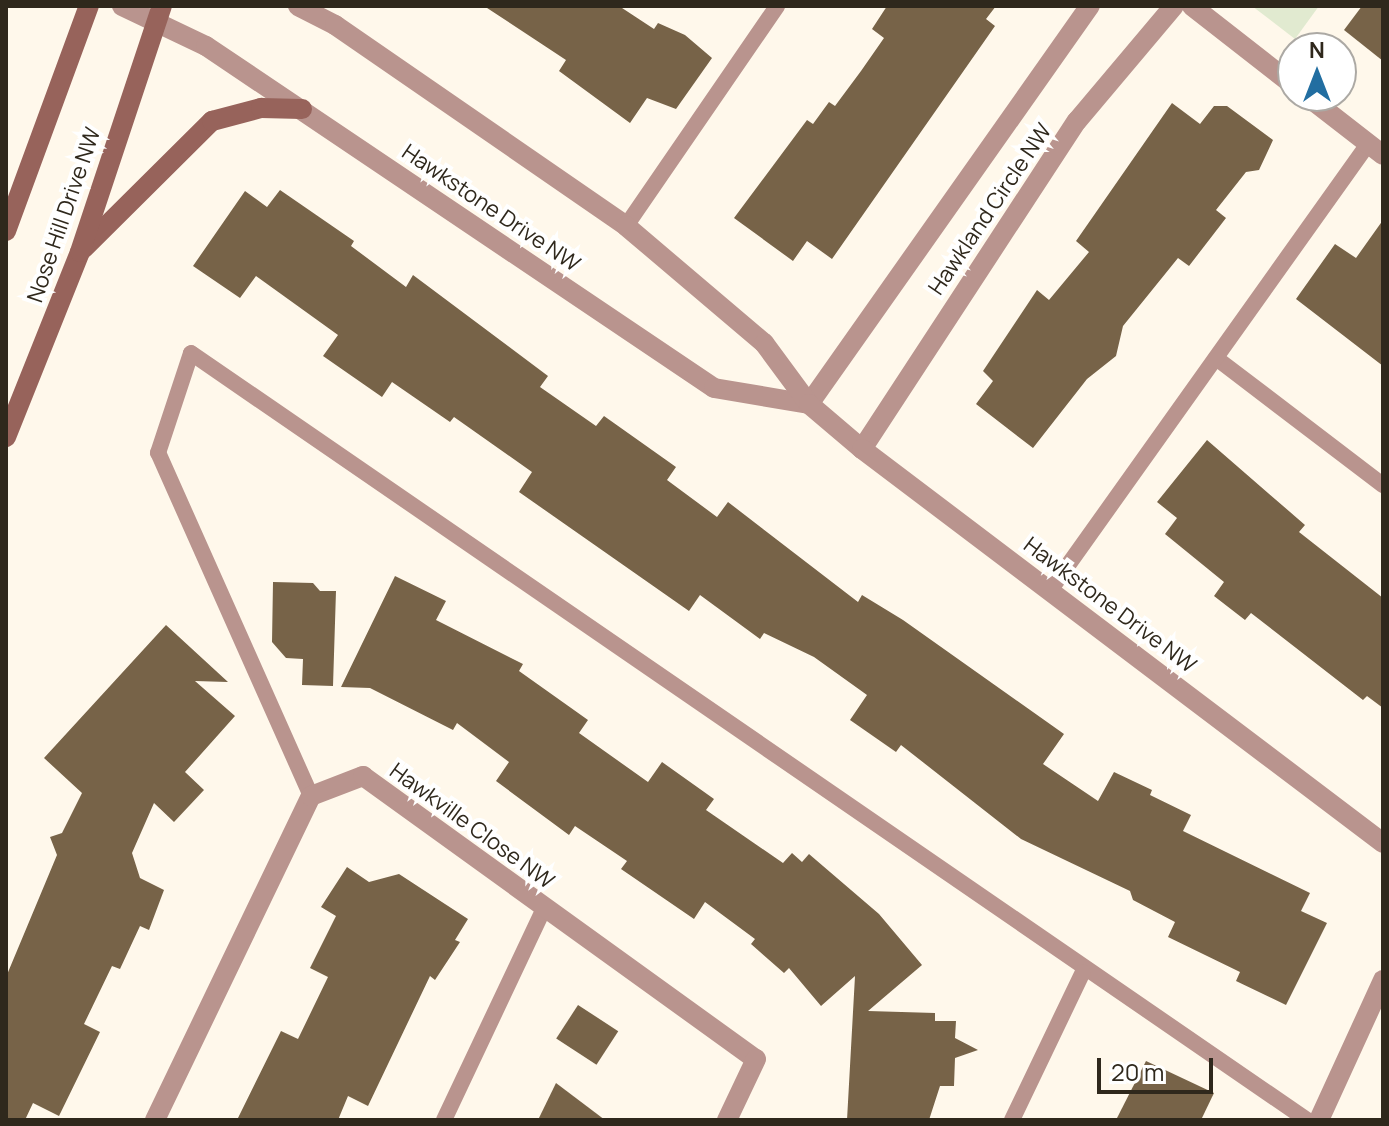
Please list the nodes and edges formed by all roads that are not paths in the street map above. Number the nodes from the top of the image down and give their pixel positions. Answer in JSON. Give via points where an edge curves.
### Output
{"nodes":[{"id":1,"x":89,"y":6,"type":"edge"},
{"id":2,"x":122,"y":6,"type":"edge"},
{"id":3,"x":298,"y":6,"type":"edge"},
{"id":4,"x":1090,"y":6,"type":"edge"},
{"id":5,"x":1174,"y":6,"type":"edge"},
{"id":6,"x":1192,"y":6,"type":"edge"},
{"id":7,"x":774,"y":7,"type":"edge"},
{"id":8,"x":159,"y":14,"type":"edge"},
{"id":9,"x":1277,"y":72,"type":"edge"},
{"id":10,"x":302,"y":109,"type":"junction"},
{"id":11,"x":1328,"y":112,"type":"edge"},
{"id":12,"x":1376,"y":149,"type":"edge"},
{"id":13,"x":626,"y":226,"type":"junction"},
{"id":14,"x":6,"y":231,"type":"edge"},
{"id":15,"x":80,"y":252,"type":"junction"},
{"id":16,"x":1216,"y":358,"type":"junction"},
{"id":17,"x":809,"y":404,"type":"junction"},
{"id":18,"x":6,"y":437,"type":"edge"},
{"id":19,"x":862,"y":449,"type":"junction"},
{"id":20,"x":1383,"y":485,"type":"edge"},
{"id":21,"x":1051,"y":589,"type":"junction"},
{"id":22,"x":311,"y":796,"type":"junction"},
{"id":23,"x":1383,"y":843,"type":"edge"},
{"id":24,"x":544,"y":908,"type":"junction"},
{"id":25,"x":1083,"y":972,"type":"junction"},
{"id":26,"x":1383,"y":980,"type":"edge"},
{"id":27,"x":155,"y":1120,"type":"edge"},
{"id":28,"x":444,"y":1120,"type":"edge"},
{"id":29,"x":727,"y":1120,"type":"edge"},
{"id":30,"x":1012,"y":1120,"type":"edge"},
{"id":31,"x":1307,"y":1120,"type":"edge"},
{"id":32,"x":1319,"y":1120,"type":"edge"}],
"edges":[{"from":1,"to":14,"type":"main road"},
{"from":2,"to":8,"type":"street","name":"Hawkstone Drive NW"},
{"from":3,"to":13,"type":"street","name":"Hawkstone Drive NW","via":[[335,25]]},
{"from":4,"to":17,"type":"street","name":"Hawkland Circle NW"},
{"from":5,"to":19,"type":"street","name":"Hawkland Circle NW","via":[[1077,121]]},
{"from":6,"to":9,"type":"street"},
{"from":7,"to":13,"type":"lane"},
{"from":8,"to":10,"type":"street","name":"Hawkstone Drive NW"},
{"from":8,"to":15,"type":"main road","name":"Nose Hill Drive NW"},
{"from":10,"to":15,"type":"main road","via":[[261,108],[212,121]]},
{"from":10,"to":17,"type":"street","name":"Hawkstone Drive NW","via":[[714,388]]},
{"from":11,"to":12,"type":"street"},
{"from":12,"to":16,"type":"lane"},
{"from":13,"to":17,"type":"street","name":"Hawkstone Drive NW","via":[[764,343]]},
{"from":15,"to":18,"type":"main road","name":"Nose Hill Drive NW"},
{"from":16,"to":20,"type":"lane"},
{"from":16,"to":21,"type":"lane"},
{"from":17,"to":19,"type":"street","name":"Hawkstone Drive NW"},
{"from":19,"to":21,"type":"street","name":"Hawkstone Drive NW"},
{"from":21,"to":23,"type":"street","name":"Hawkstone Drive NW"},
{"from":22,"to":24,"type":"street","name":"Hawkville Close NW","via":[[363,776]]},
{"from":22,"to":25,"type":"lane","via":[[158,453],[191,353]]},
{"from":22,"to":27,"type":"street"},
{"from":24,"to":28,"type":"lane"},
{"from":24,"to":29,"type":"street","name":"Hawkville Close NW","via":[[756,1059]]},
{"from":25,"to":30,"type":"lane"},
{"from":25,"to":31,"type":"lane"},
{"from":26,"to":32,"type":"street"}]}
